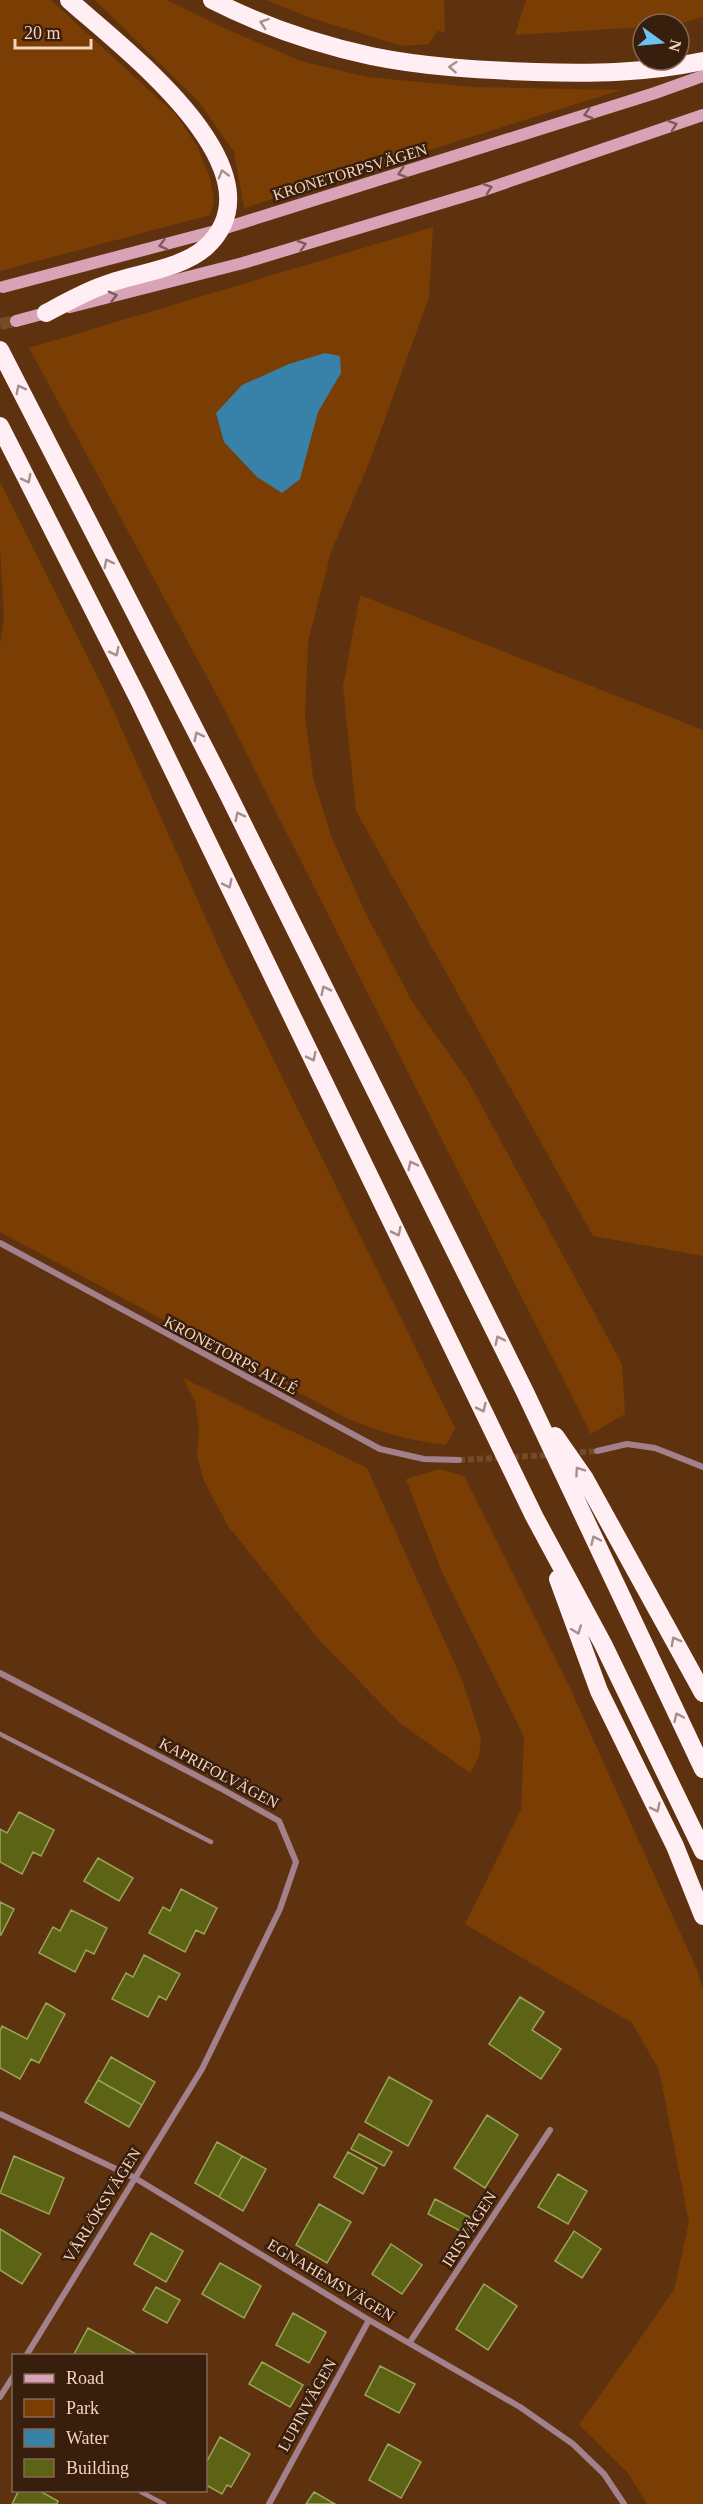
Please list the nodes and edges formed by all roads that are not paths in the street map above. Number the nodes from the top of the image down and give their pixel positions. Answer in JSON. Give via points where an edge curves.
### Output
{"nodes":[{"id":1,"x":69,"y":0,"type":"edge"},
{"id":2,"x":212,"y":0,"type":"edge"},
{"id":3,"x":703,"y":61,"type":"edge"},
{"id":4,"x":703,"y":76,"type":"edge"},
{"id":5,"x":703,"y":115,"type":"edge"},
{"id":6,"x":219,"y":230,"type":"junction"},
{"id":7,"x":3,"y":287,"type":"dead end"},
{"id":8,"x":46,"y":313,"type":"junction"},
{"id":9,"x":16,"y":321,"type":"tunnel mouth"},
{"id":10,"x":0,"y":350,"type":"edge"},
{"id":11,"x":0,"y":426,"type":"edge"},
{"id":12,"x":0,"y":1243,"type":"edge"},
{"id":13,"x":525,"y":1392,"type":"junction"},
{"id":14,"x":597,"y":1451,"type":"tunnel mouth"},
{"id":15,"x":459,"y":1460,"type":"tunnel mouth"},
{"id":16,"x":703,"y":1467,"type":"edge"},
{"id":17,"x":534,"y":1516,"type":"junction"},
{"id":18,"x":0,"y":1673,"type":"edge"},
{"id":19,"x":703,"y":1693,"type":"edge"},
{"id":20,"x":0,"y":1734,"type":"edge"},
{"id":21,"x":703,"y":1769,"type":"edge"},
{"id":22,"x":211,"y":1842,"type":"dead end"},
{"id":23,"x":703,"y":1851,"type":"edge"},
{"id":24,"x":703,"y":1916,"type":"edge"},
{"id":25,"x":202,"y":2069,"type":"joint"},
{"id":26,"x":0,"y":2114,"type":"edge"},
{"id":27,"x":550,"y":2130,"type":"dead end"},
{"id":28,"x":135,"y":2178,"type":"junction"},
{"id":29,"x":369,"y":2320,"type":"junction"},
{"id":30,"x":410,"y":2342,"type":"junction"},
{"id":31,"x":27,"y":2354,"type":"edge"},
{"id":32,"x":12,"y":2378,"type":"edge"},
{"id":33,"x":0,"y":2397,"type":"edge"},
{"id":34,"x":141,"y":2492,"type":"edge"},
{"id":35,"x":164,"y":2504,"type":"edge"},
{"id":36,"x":269,"y":2504,"type":"edge"},
{"id":37,"x":624,"y":2504,"type":"edge"}],
"edges":[{"from":6,"to":1,"type":"highway","one_way":true,"via":[[229,205],[220,162],[208,140],[162,85]]},
{"from":3,"to":2,"type":"highway","one_way":true,"via":[[664,69],[591,74],[438,66],[371,56],[242,15]]},
{"from":4,"to":6,"type":"main road","name":"KRONETORPSVÄGEN","one_way":true},
{"from":8,"to":5,"type":"main road","one_way":true,"via":[[277,252],[481,191]]},
{"from":6,"to":7,"type":"main road","name":"KRONETORPSVÄGEN","one_way":true},
{"from":6,"to":8,"type":"highway","via":[[205,248],[172,266],[100,286]]},
{"from":8,"to":9,"type":"main road"},
{"from":13,"to":10,"type":"highway","one_way":true,"via":[[225,788]]},
{"from":11,"to":17,"type":"highway","one_way":true,"via":[[138,698]]},
{"from":12,"to":15,"type":"street","name":"KRONETORPS ALLÉ","via":[[380,1449],[424,1459]]},
{"from":19,"to":13,"type":"highway","one_way":true,"via":[[585,1479]]},
{"from":21,"to":13,"type":"highway","one_way":true},
{"from":14,"to":16,"type":"street","via":[[627,1444],[655,1448]]},
{"from":17,"to":23,"type":"highway","via":[[603,1644]]},
{"from":17,"to":24,"type":"highway","one_way":true,"via":[[599,1691],[675,1846]]},
{"from":18,"to":25,"type":"street","name":"KAPRIFOLVÄGEN","via":[[279,1821],[296,1862],[280,1909]]},
{"from":20,"to":22,"type":"lane"},
{"from":25,"to":28,"type":"street","name":"VÅRLÖKSVÄGEN"},
{"from":26,"to":28,"type":"street","name":"EGNAHEMSVÄGEN"},
{"from":27,"to":30,"type":"street","name":"IRISVÄGEN"},
{"from":28,"to":29,"type":"street","name":"EGNAHEMSVÄGEN"},
{"from":28,"to":31,"type":"street","name":"VÅRLÖKSVÄGEN"},
{"from":29,"to":30,"type":"street","name":"EGNAHEMSVÄGEN"},
{"from":29,"to":36,"type":"street","name":"LUPINVÄGEN"},
{"from":30,"to":37,"type":"street","name":"EGNAHEMSVÄGEN","via":[[520,2407],[573,2444],[604,2474]]},
{"from":32,"to":33,"type":"street"},
{"from":34,"to":35,"type":"lane"}]}
